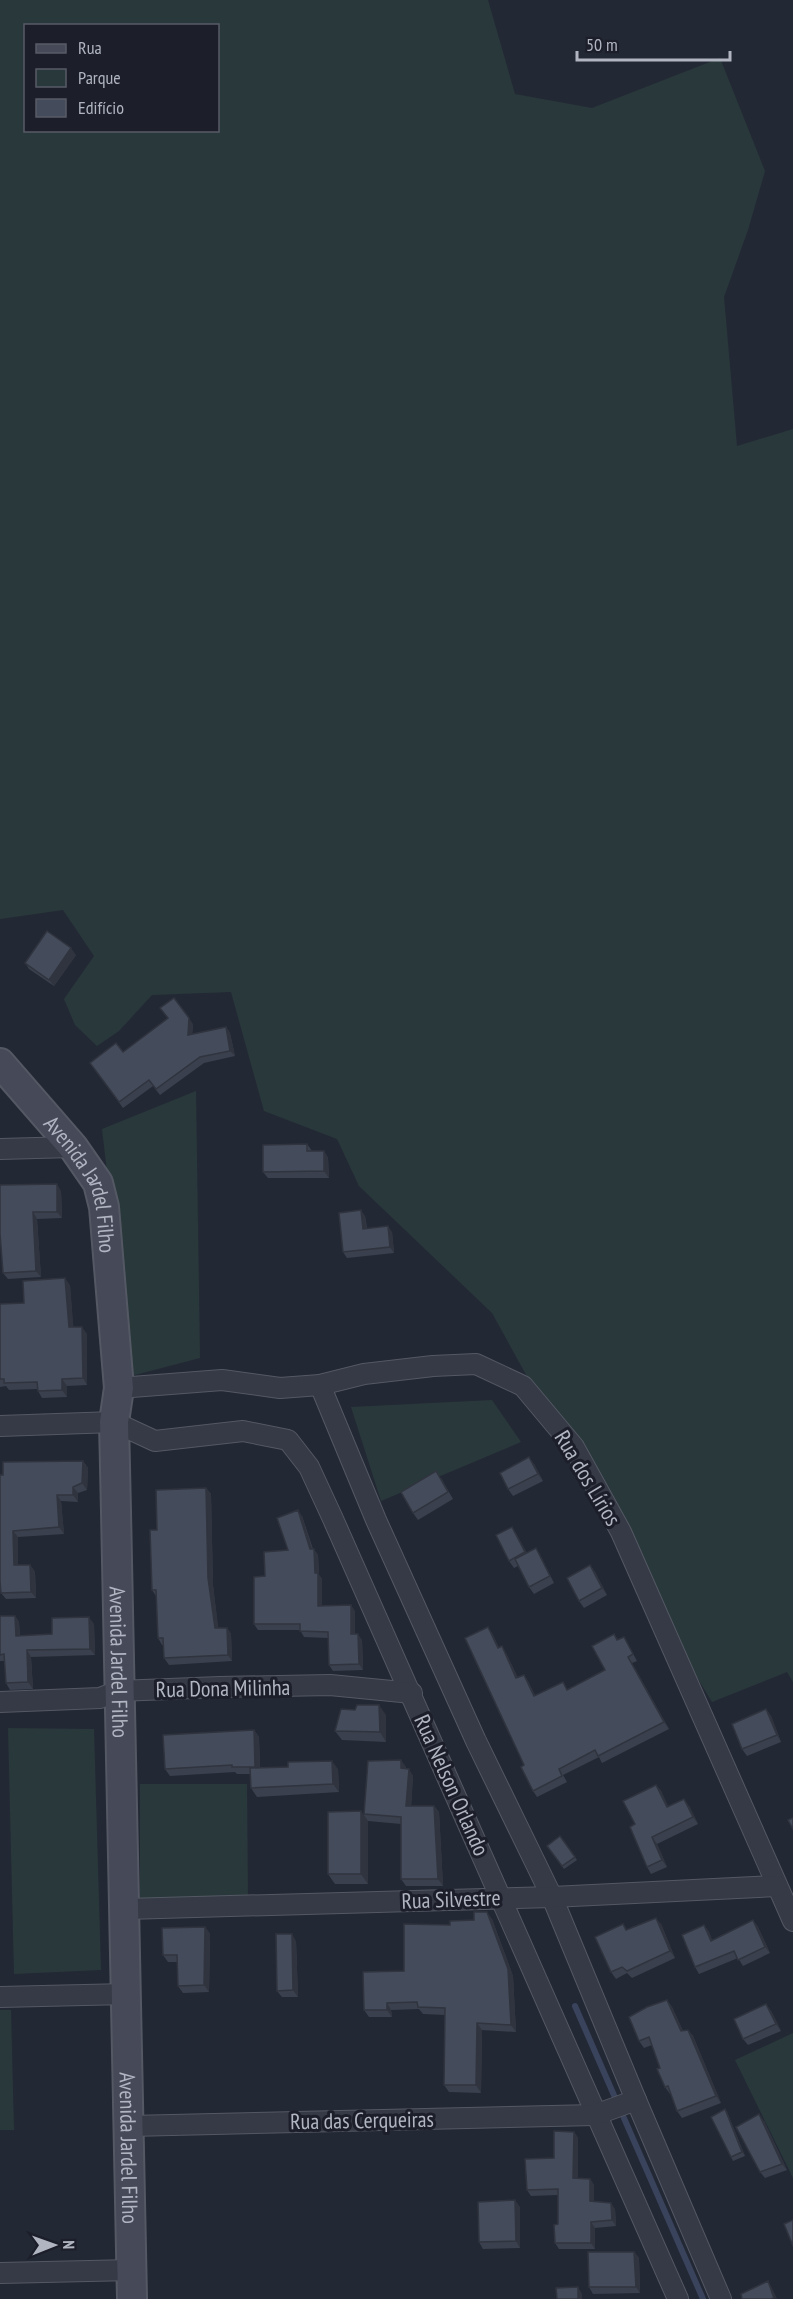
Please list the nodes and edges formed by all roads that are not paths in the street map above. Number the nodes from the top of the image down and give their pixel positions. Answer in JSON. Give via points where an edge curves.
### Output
{"nodes":[{"id":1,"x":0,"y":1063,"type":"edge"},
{"id":2,"x":72,"y":1147,"type":"junction"},
{"id":3,"x":0,"y":1149,"type":"edge"},
{"id":4,"x":320,"y":1385,"type":"junction"},
{"id":5,"x":119,"y":1388,"type":"junction"},
{"id":6,"x":114,"y":1422,"type":"junction"},
{"id":7,"x":0,"y":1426,"type":"edge"},
{"id":8,"x":118,"y":1691,"type":"junction"},
{"id":9,"x":412,"y":1693,"type":"junction"},
{"id":10,"x":0,"y":1702,"type":"edge"},
{"id":11,"x":777,"y":1886,"type":"junction"},
{"id":12,"x":501,"y":1897,"type":"junction"},
{"id":13,"x":552,"y":1897,"type":"junction"},
{"id":14,"x":126,"y":1910,"type":"junction"},
{"id":15,"x":793,"y":1921,"type":"edge"},
{"id":16,"x":127,"y":1994,"type":"junction"},
{"id":17,"x":0,"y":1997,"type":"edge"},
{"id":18,"x":636,"y":2100,"type":"junction"},
{"id":19,"x":595,"y":2115,"type":"junction"},
{"id":20,"x":130,"y":2126,"type":"junction"},
{"id":21,"x":133,"y":2270,"type":"junction"},
{"id":22,"x":0,"y":2273,"type":"edge"},
{"id":23,"x":132,"y":2299,"type":"edge"},
{"id":24,"x":678,"y":2299,"type":"edge"},
{"id":25,"x":721,"y":2299,"type":"edge"}],
"edges":[{"from":1,"to":2,"type":"main road","name":"Avenida Jardel Filho"},
{"from":2,"to":3,"type":"street"},
{"from":2,"to":5,"type":"main road","name":"Avenida Jardel Filho","via":[[98,1183],[104,1207]]},
{"from":4,"to":5,"type":"street","name":"Rua dos Lírios","via":[[280,1388],[222,1380]]},
{"from":4,"to":11,"type":"street","name":"Rua dos Lírios","via":[[364,1374],[476,1364],[523,1386],[574,1447],[621,1532]]},
{"from":4,"to":13,"type":"street","name":"Rua Nelson Orlando","via":[[476,1741]]},
{"from":5,"to":6,"type":"main road","name":"Avenida Jardel Filho"},
{"from":6,"to":7,"type":"street"},
{"from":6,"to":8,"type":"main road","name":"Avenida Jardel Filho"},
{"from":6,"to":9,"type":"street","name":"Rua Nelson Orlando","via":[[155,1441],[243,1431],[288,1440],[309,1467]]},
{"from":8,"to":9,"type":"street","name":"Rua Dona Milinha","via":[[330,1685]]},
{"from":8,"to":10,"type":"street","name":"Rua Dona Milinha","via":[[100,1698]]},
{"from":8,"to":14,"type":"main road","name":"Avenida Jardel Filho"},
{"from":9,"to":12,"type":"street","name":"Rua Nelson Orlando"},
{"from":11,"to":13,"type":"street","name":"Rua Silvestre"},
{"from":11,"to":15,"type":"street","name":"Rua dos Lírios"},
{"from":12,"to":13,"type":"street","name":"Rua Silvestre"},
{"from":12,"to":14,"type":"street","name":"Rua Silvestre"},
{"from":12,"to":19,"type":"street","name":"Rua Nelson Orlando"},
{"from":13,"to":18,"type":"street","name":"Rua Nelson Orlando"},
{"from":14,"to":16,"type":"main road","name":"Avenida Jardel Filho"},
{"from":16,"to":17,"type":"street"},
{"from":16,"to":20,"type":"main road","name":"Avenida Jardel Filho"},
{"from":18,"to":19,"type":"street","name":"Rua das Cerqueiras"},
{"from":18,"to":25,"type":"street","name":"Rua Nelson Orlando"},
{"from":19,"to":20,"type":"street","name":"Rua das Cerqueiras"},
{"from":19,"to":24,"type":"street","name":"Rua Nelson Orlando"},
{"from":20,"to":21,"type":"main road","name":"Avenida Jardel Filho"},
{"from":21,"to":22,"type":"street"},
{"from":21,"to":23,"type":"main road","name":"Avenida Jardel Filho"}]}
